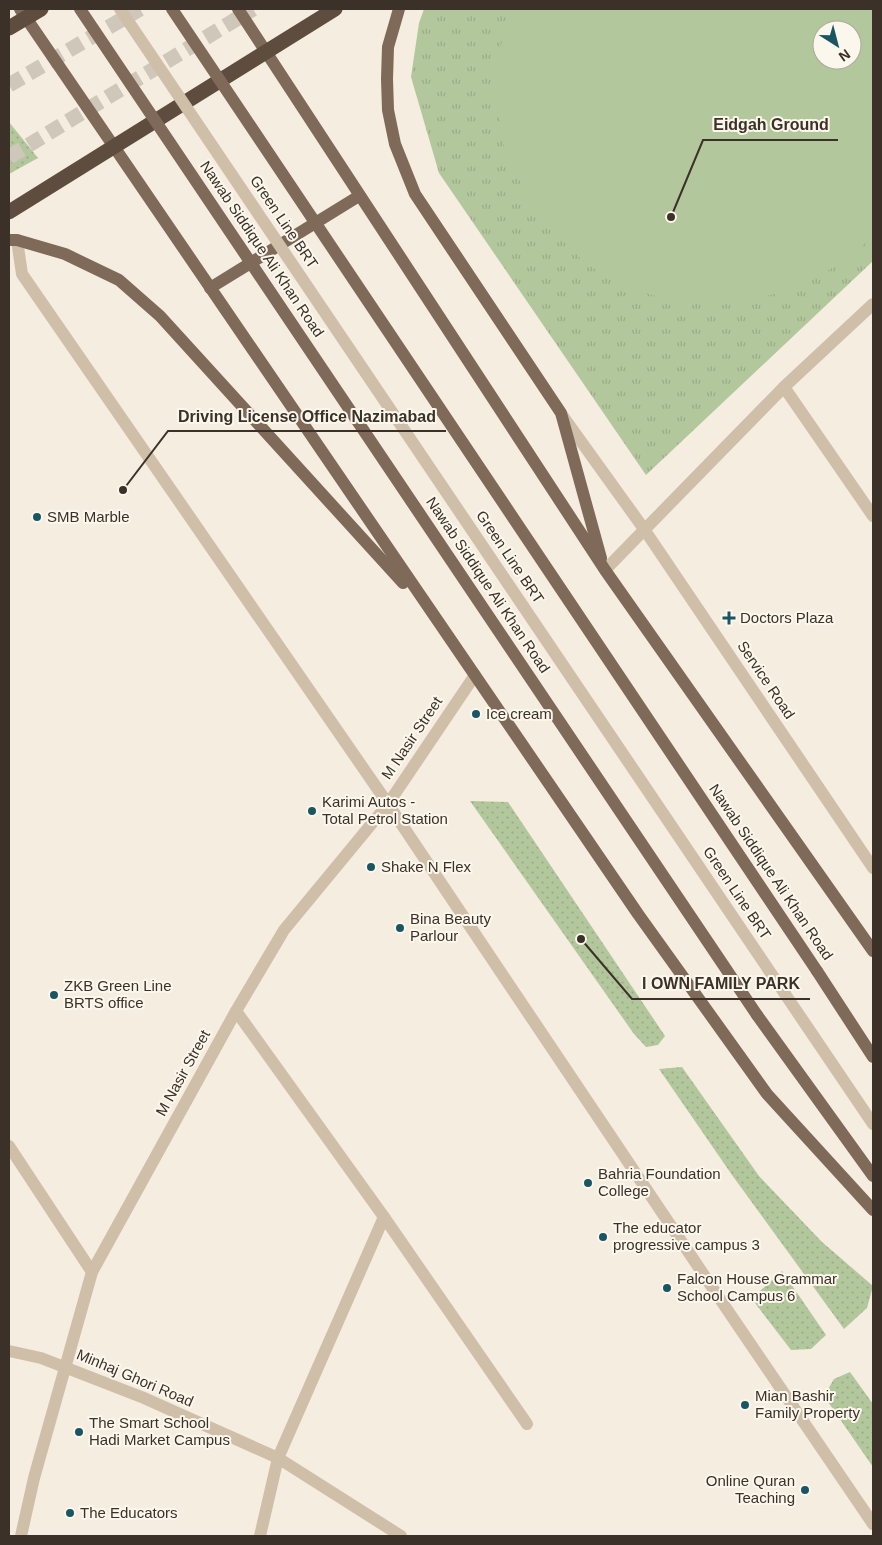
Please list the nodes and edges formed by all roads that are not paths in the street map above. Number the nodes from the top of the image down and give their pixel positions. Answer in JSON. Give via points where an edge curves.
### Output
{"nodes":[{"id":1,"x":40,"y":9,"type":"edge"},
{"id":2,"x":80,"y":9,"type":"edge"},
{"id":3,"x":120,"y":9,"type":"edge"},
{"id":4,"x":172,"y":9,"type":"edge"},
{"id":5,"x":238,"y":9,"type":"edge"},
{"id":6,"x":335,"y":9,"type":"edge"},
{"id":7,"x":399,"y":9,"type":"edge"},
{"id":8,"x":22,"y":13,"type":"edge"},
{"id":9,"x":9,"y":28,"type":"edge"},
{"id":10,"x":266,"y":50,"type":"junction"},
{"id":11,"x":113,"y":148,"type":"junction"},
{"id":12,"x":359,"y":196,"type":"junction"},
{"id":13,"x":9,"y":212,"type":"edge"},
{"id":14,"x":13,"y":240,"type":"edge"},
{"id":15,"x":210,"y":288,"type":"junction"},
{"id":16,"x":873,"y":304,"type":"edge"},
{"id":17,"x":784,"y":387,"type":"junction"},
{"id":18,"x":561,"y":413,"type":"junction"},
{"id":19,"x":873,"y":516,"type":"edge"},
{"id":20,"x":644,"y":529,"type":"junction"},
{"id":21,"x":604,"y":570,"type":"junction"},
{"id":22,"x":435,"y":618,"type":"junction"},
{"id":23,"x":475,"y":675,"type":"junction"},
{"id":24,"x":388,"y":804,"type":"junction"},
{"id":25,"x":873,"y":868,"type":"edge"},
{"id":26,"x":873,"y":951,"type":"edge"},
{"id":27,"x":236,"y":1011,"type":"junction"},
{"id":28,"x":873,"y":1057,"type":"edge"},
{"id":29,"x":873,"y":1124,"type":"edge"},
{"id":30,"x":9,"y":1146,"type":"edge"},
{"id":31,"x":873,"y":1176,"type":"edge"},
{"id":32,"x":873,"y":1210,"type":"edge"},
{"id":33,"x":384,"y":1217,"type":"junction"},
{"id":34,"x":92,"y":1272,"type":"junction"},
{"id":35,"x":9,"y":1351,"type":"edge"},
{"id":36,"x":65,"y":1367,"type":"junction"},
{"id":37,"x":527,"y":1424,"type":"dead end"},
{"id":38,"x":278,"y":1458,"type":"junction"},
{"id":39,"x":873,"y":1524,"type":"edge"},
{"id":40,"x":21,"y":1536,"type":"edge"},
{"id":41,"x":260,"y":1536,"type":"edge"},
{"id":42,"x":401,"y":1536,"type":"edge"}],
"edges":[{"from":1,"to":8,"type":"highway"},
{"from":2,"to":31,"type":"main road","name":"Nawab Siddique Ali Khan Road","bridge":true,"via":[[757,1015]]},
{"from":3,"to":29,"type":"street","name":"Green Line BRT","bridge":true},
{"from":4,"to":28,"type":"main road","name":"Nawab Siddique Ali Khan Road","bridge":true},
{"from":5,"to":10,"type":"main road"},
{"from":6,"to":10,"type":"highway"},
{"from":7,"to":18,"type":"main road","via":[[388,47],[387,80],[388,110],[395,144],[416,194]]},
{"from":8,"to":9,"type":"highway"},
{"from":8,"to":11,"type":"main road"},
{"from":10,"to":11,"type":"highway"},
{"from":10,"to":12,"type":"main road"},
{"from":11,"to":13,"type":"highway"},
{"from":11,"to":15,"type":"main road"},
{"from":12,"to":15,"type":"main road"},
{"from":12,"to":21,"type":"main road"},
{"from":14,"to":22,"type":"main road","via":[[65,254],[119,280],[160,316]]},
{"from":14,"to":24,"type":"street","via":[[22,274]]},
{"from":15,"to":22,"type":"main road"},
{"from":16,"to":17,"type":"street"},
{"from":17,"to":19,"type":"street"},
{"from":17,"to":20,"type":"street"},
{"from":18,"to":20,"type":"street","name":"Service Road"},
{"from":18,"to":21,"type":"main road"},
{"from":20,"to":21,"type":"street"},
{"from":20,"to":25,"type":"street","name":"Service Road"},
{"from":21,"to":26,"type":"main road"},
{"from":22,"to":23,"type":"main road"},
{"from":23,"to":24,"type":"street","name":"M Nasir Street"},
{"from":23,"to":32,"type":"main road","via":[[638,914],[767,1094]]},
{"from":24,"to":27,"type":"street","name":"M Nasir Street","via":[[284,930]]},
{"from":24,"to":39,"type":"street"},
{"from":27,"to":33,"type":"street"},
{"from":27,"to":34,"type":"street","name":"M Nasir Street"},
{"from":30,"to":34,"type":"street"},
{"from":33,"to":37,"type":"street"},
{"from":33,"to":38,"type":"street"},
{"from":34,"to":36,"type":"street","name":"M Nasir Street"},
{"from":35,"to":36,"type":"street","name":"Minhaj Ghori Road"},
{"from":36,"to":38,"type":"street","name":"Minhaj Ghori Road","via":[[144,1398]]},
{"from":36,"to":40,"type":"street","name":"M Nasir Street"},
{"from":38,"to":41,"type":"street"},
{"from":38,"to":42,"type":"street","name":"Minhaj Ghori Road"}]}
